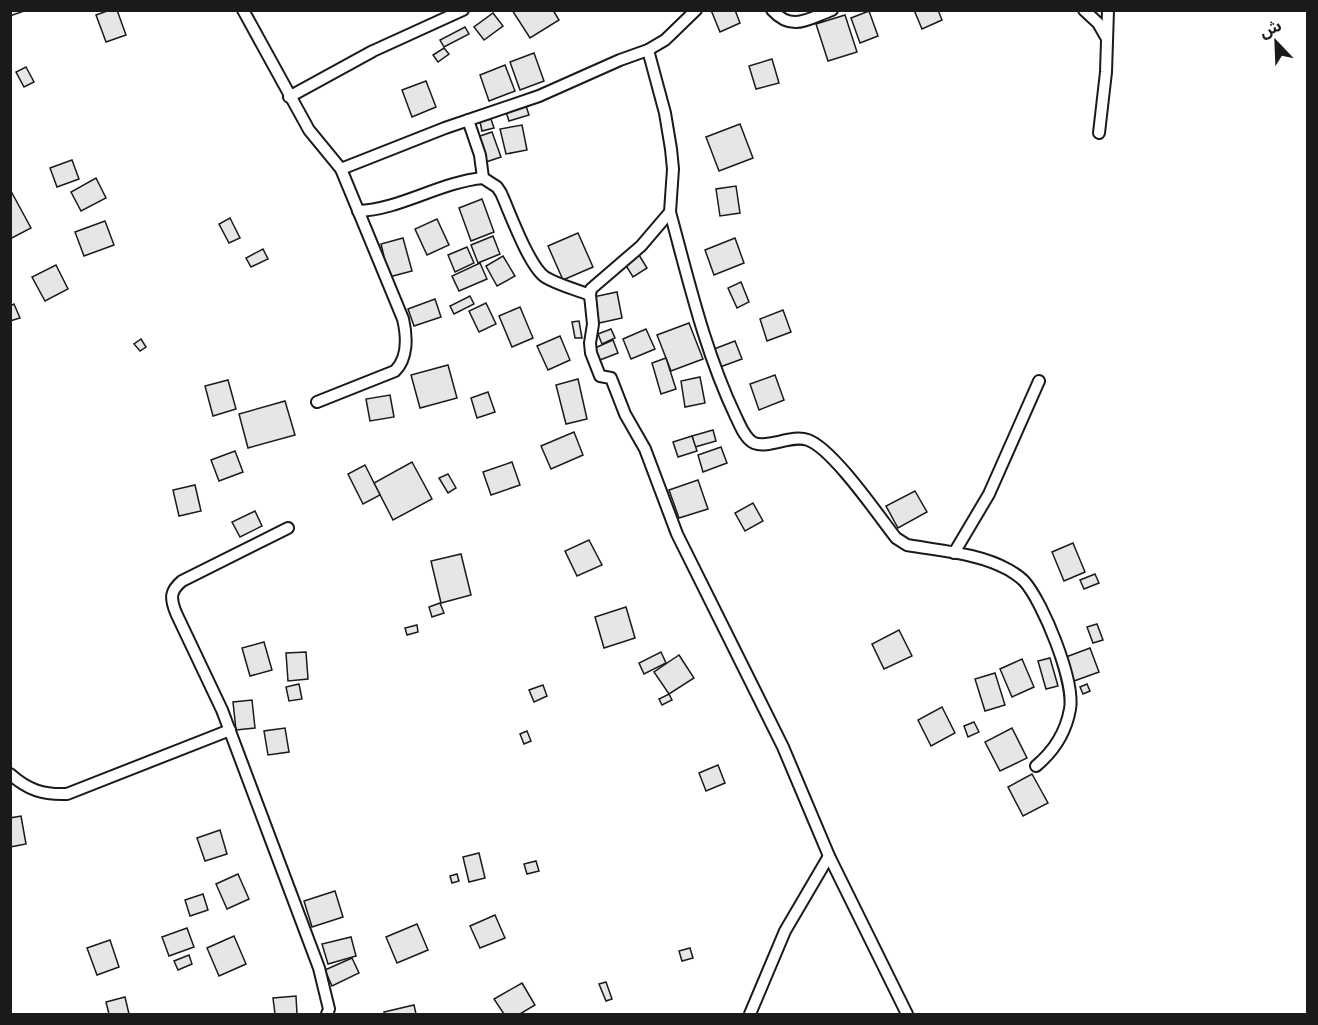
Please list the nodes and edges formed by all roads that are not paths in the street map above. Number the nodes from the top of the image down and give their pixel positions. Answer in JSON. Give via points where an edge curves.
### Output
{"nodes":[{"id":1,"x":243,"y":10,"type":"edge"},
{"id":2,"x":463,"y":10,"type":"edge"},
{"id":3,"x":696,"y":10,"type":"edge"},
{"id":4,"x":772,"y":10,"type":"edge"},
{"id":5,"x":832,"y":10,"type":"edge"},
{"id":6,"x":1084,"y":10,"type":"edge"},
{"id":7,"x":1108,"y":10,"type":"edge"},
{"id":8,"x":1107,"y":40,"type":"junction"},
{"id":9,"x":648,"y":51,"type":"junction"},
{"id":10,"x":290,"y":97,"type":"junction"},
{"id":11,"x":468,"y":120,"type":"junction"},
{"id":12,"x":1098,"y":133,"type":"dead end"},
{"id":13,"x":341,"y":170,"type":"junction"},
{"id":14,"x":483,"y":178,"type":"junction"},
{"id":15,"x":358,"y":211,"type":"junction"},
{"id":16,"x":670,"y":212,"type":"junction"},
{"id":17,"x":590,"y":295,"type":"junction"},
{"id":18,"x":1039,"y":381,"type":"dead end"},
{"id":19,"x":317,"y":402,"type":"dead end"},
{"id":20,"x":288,"y":528,"type":"dead end"},
{"id":21,"x":954,"y":553,"type":"junction"},
{"id":22,"x":230,"y":730,"type":"junction"},
{"id":23,"x":1035,"y":766,"type":"dead end"},
{"id":24,"x":10,"y":774,"type":"edge"},
{"id":25,"x":829,"y":856,"type":"junction"},
{"id":26,"x":327,"y":1014,"type":"edge"},
{"id":27,"x":750,"y":1014,"type":"edge"},
{"id":28,"x":907,"y":1014,"type":"edge"}],
"edges":[{"from":1,"to":10,"type":"street"},
{"from":2,"to":10,"type":"street","via":[[373,51]]},
{"from":3,"to":9,"type":"street","via":[[666,40]]},
{"from":4,"to":5,"type":"street","via":[[785,22],[798,23]]},
{"from":6,"to":8,"type":"street","via":[[1098,23]]},
{"from":7,"to":8,"type":"street"},
{"from":8,"to":12,"type":"street"},
{"from":9,"to":11,"type":"street","via":[[539,96]]},
{"from":9,"to":16,"type":"street","via":[[671,149]]},
{"from":10,"to":13,"type":"street","via":[[313,137]]},
{"from":11,"to":13,"type":"street"},
{"from":11,"to":14,"type":"street"},
{"from":13,"to":15,"type":"street"},
{"from":14,"to":15,"type":"street"},
{"from":14,"to":17,"type":"street","via":[[501,193],[539,271],[548,279]]},
{"from":15,"to":19,"type":"street","via":[[403,319],[404,357],[395,371]]},
{"from":16,"to":17,"type":"street","via":[[641,246],[598,282]]},
{"from":16,"to":21,"type":"street","via":[[709,352],[746,436],[754,443],[766,444],[807,439],[839,465],[896,538],[907,545]]},
{"from":17,"to":25,"type":"street","via":[[591,353],[600,376],[611,378],[677,534],[783,747]]},
{"from":18,"to":21,"type":"street","via":[[989,494]]},
{"from":20,"to":22,"type":"street","via":[[173,589],[176,613]]},
{"from":21,"to":23,"type":"street","via":[[988,561],[1023,581],[1040,607],[1061,655],[1070,688],[1070,709],[1059,742]]},
{"from":22,"to":24,"type":"street","via":[[67,794],[32,790]]},
{"from":22,"to":26,"type":"street","via":[[319,968]]},
{"from":25,"to":27,"type":"street","via":[[785,931]]},
{"from":25,"to":28,"type":"street"}]}
